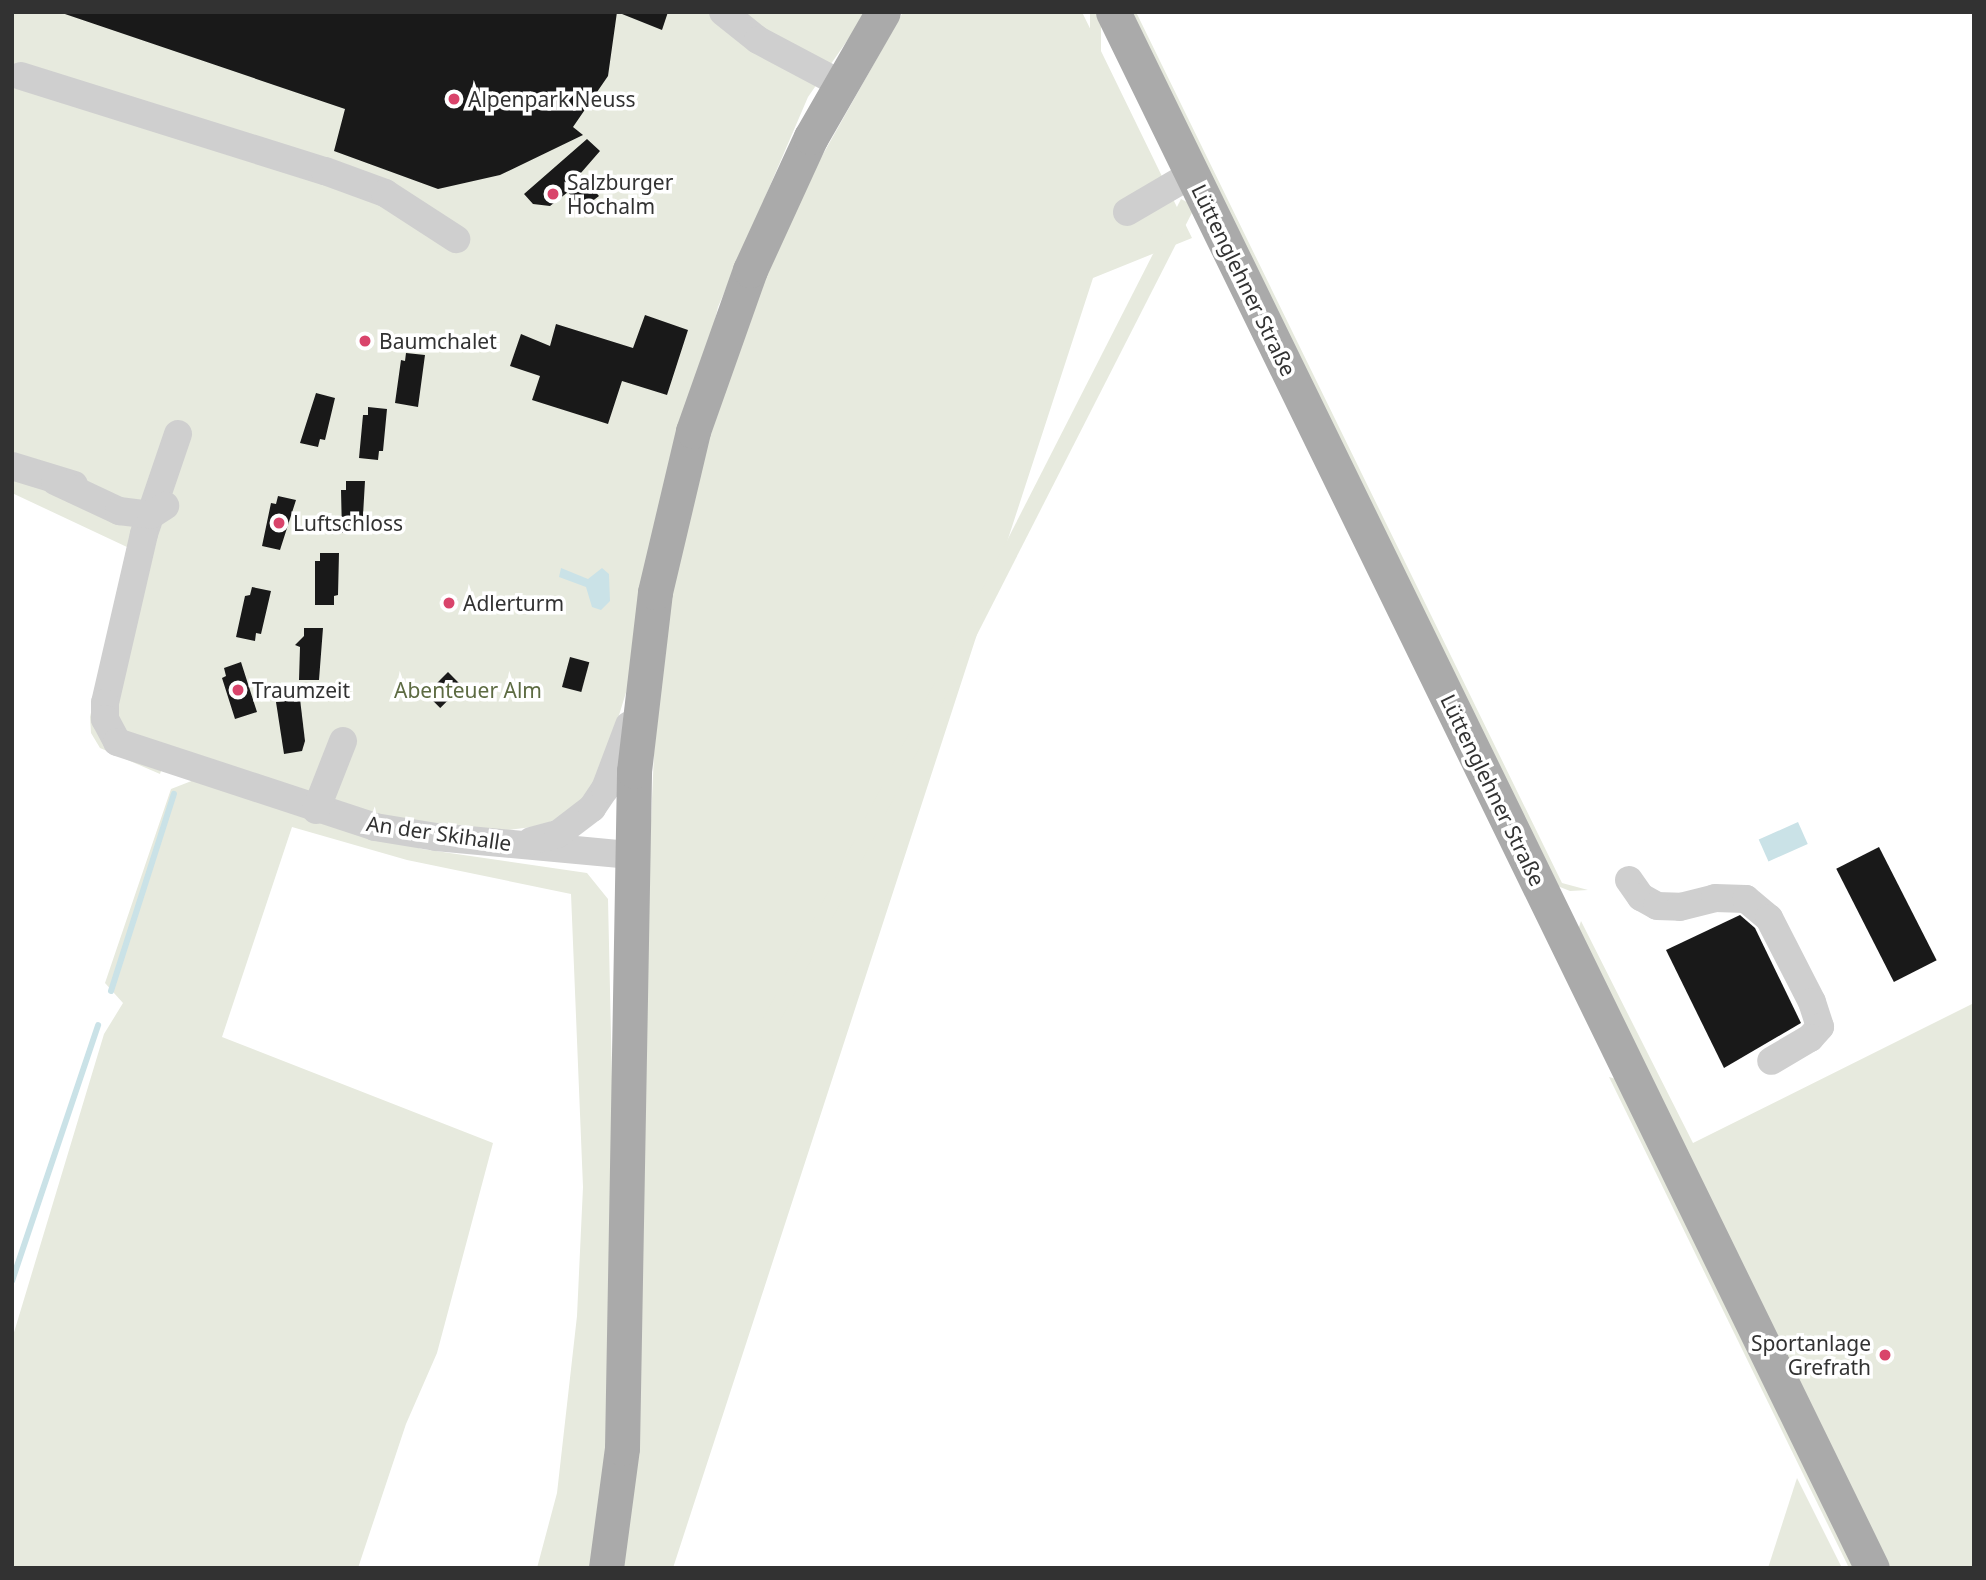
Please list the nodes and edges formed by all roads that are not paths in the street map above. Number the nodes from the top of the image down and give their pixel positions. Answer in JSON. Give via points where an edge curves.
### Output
{"nodes":[{"id":1,"x":883,"y":12,"type":"edge"},
{"id":2,"x":1113,"y":12,"type":"edge"},
{"id":3,"x":737,"y":18,"type":"edge"},
{"id":4,"x":21,"y":76,"type":"dead end"},
{"id":5,"x":839,"y":83,"type":"junction"},
{"id":6,"x":1192,"y":174,"type":"junction"},
{"id":7,"x":1127,"y":212,"type":"dead end"},
{"id":8,"x":456,"y":239,"type":"dead end"},
{"id":9,"x":178,"y":434,"type":"dead end"},
{"id":10,"x":12,"y":466,"type":"edge"},
{"id":11,"x":152,"y":515,"type":"junction"},
{"id":12,"x":640,"y":689,"type":"junction"},
{"id":13,"x":343,"y":741,"type":"dead end"},
{"id":14,"x":316,"y":810,"type":"junction"},
{"id":15,"x":518,"y":845,"type":"junction"},
{"id":16,"x":631,"y":855,"type":"junction"},
{"id":17,"x":1629,"y":880,"type":"dead end"},
{"id":18,"x":1771,"y":1061,"type":"dead end"},
{"id":19,"x":606,"y":1568,"type":"edge"},
{"id":20,"x":1872,"y":1568,"type":"edge"}],
"edges":[{"from":1,"to":5,"type":"main road"},
{"from":2,"to":6,"type":"main road","name":"Lüttenglehner Straße"},
{"from":3,"to":5,"type":"street"},
{"from":4,"to":8,"type":"street","via":[[385,193]]},
{"from":5,"to":12,"type":"main road","via":[[780,202],[721,345],[675,503]]},
{"from":6,"to":7,"type":"street"},
{"from":6,"to":20,"type":"main road","name":"Lüttenglehner Straße"},
{"from":9,"to":11,"type":"street","name":"An der Skihalle"},
{"from":10,"to":11,"type":"street","via":[[119,512]]},
{"from":11,"to":14,"type":"street","name":"An der Skihalle","via":[[141,547],[105,719],[109,732],[126,748]]},
{"from":12,"to":15,"type":"street","via":[[615,767],[592,808],[558,834]]},
{"from":12,"to":16,"type":"main road"},
{"from":13,"to":14,"type":"street"},
{"from":14,"to":15,"type":"street","name":"An der Skihalle","via":[[436,837]]},
{"from":15,"to":16,"type":"street","name":"An der Skihalle"},
{"from":16,"to":19,"type":"main road","via":[[622,1448]]},
{"from":17,"to":18,"type":"street","via":[[1641,897],[1657,906],[1746,899],[1769,918],[1820,1027]]}]}
